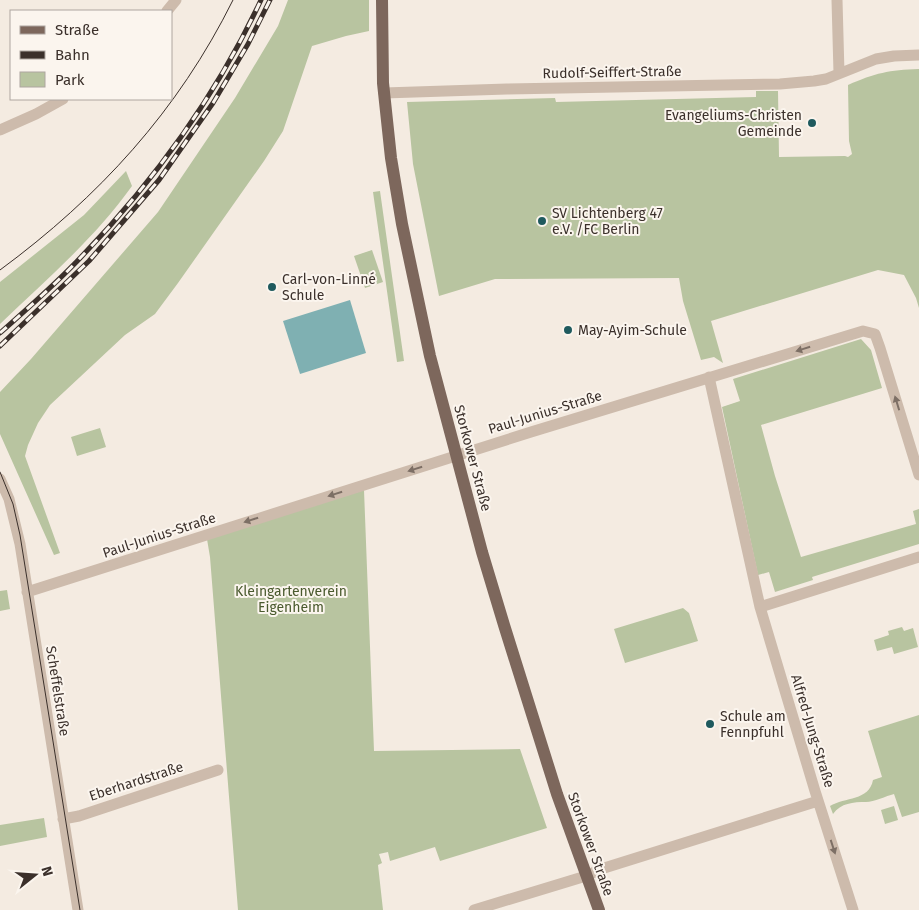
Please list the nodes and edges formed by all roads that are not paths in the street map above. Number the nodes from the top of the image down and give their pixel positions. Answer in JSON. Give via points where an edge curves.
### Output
{"nodes":[{"id":1,"x":176,"y":0,"type":"edge"},
{"id":2,"x":382,"y":0,"type":"edge"},
{"id":3,"x":837,"y":0,"type":"edge"},
{"id":4,"x":168,"y":10,"type":"edge"},
{"id":5,"x":919,"y":55,"type":"edge"},
{"id":6,"x":839,"y":74,"type":"junction"},
{"id":7,"x":384,"y":93,"type":"junction"},
{"id":8,"x":61,"y":100,"type":"edge"},
{"id":9,"x":0,"y":130,"type":"edge"},
{"id":10,"x":709,"y":377,"type":"junction"},
{"id":11,"x":457,"y":455,"type":"junction"},
{"id":12,"x":919,"y":475,"type":"edge"},
{"id":13,"x":0,"y":479,"type":"edge"},
{"id":14,"x":919,"y":557,"type":"edge"},
{"id":15,"x":28,"y":592,"type":"junction"},
{"id":16,"x":760,"y":607,"type":"junction"},
{"id":17,"x":218,"y":770,"type":"dead end"},
{"id":18,"x":818,"y":800,"type":"junction"},
{"id":19,"x":63,"y":819,"type":"junction"},
{"id":20,"x":586,"y":876,"type":"junction"},
{"id":21,"x":78,"y":910,"type":"edge"},
{"id":22,"x":474,"y":910,"type":"edge"},
{"id":23,"x":599,"y":910,"type":"edge"},
{"id":24,"x":853,"y":910,"type":"edge"}],
"edges":[{"from":1,"to":4,"type":"street"},
{"from":2,"to":7,"type":"main road","name":"Storkower Straße"},
{"from":3,"to":6,"type":"street"},
{"from":5,"to":6,"type":"street","name":"Rudolf-Seiffert-Straße","via":[[876,59]]},
{"from":6,"to":7,"type":"street","name":"Rudolf-Seiffert-Straße","via":[[814,82],[780,84]]},
{"from":7,"to":11,"type":"main road","name":"Storkower Straße","via":[[402,224],[430,356]]},
{"from":8,"to":9,"type":"street"},
{"from":10,"to":11,"type":"street","name":"Paul-Junius-Straße"},
{"from":12,"to":10,"type":"street","name":"Paul-Junius-Straße","one_way":true,"via":[[874,334],[863,331]]},
{"from":10,"to":16,"type":"street","name":"Alfred-Jung-Straße"},
{"from":11,"to":15,"type":"street","name":"Paul-Junius-Straße","one_way":true},
{"from":11,"to":20,"type":"main road","name":"Storkower Straße","via":[[504,625]]},
{"from":13,"to":15,"type":"street","name":"Scheffelstraße","via":[[15,520]]},
{"from":14,"to":16,"type":"street"},
{"from":15,"to":19,"type":"street","name":"Scheffelstraße"},
{"from":16,"to":18,"type":"street","name":"Alfred-Jung-Straße"},
{"from":17,"to":19,"type":"street","name":"Eberhardstraße"},
{"from":18,"to":20,"type":"street","name":"Alfred-Jung-Straße"},
{"from":18,"to":24,"type":"street","one_way":true},
{"from":19,"to":21,"type":"street","name":"Scheffelstraße"},
{"from":20,"to":22,"type":"street","name":"Alfred-Jung-Straße"},
{"from":20,"to":23,"type":"main road","name":"Storkower Straße"}]}
